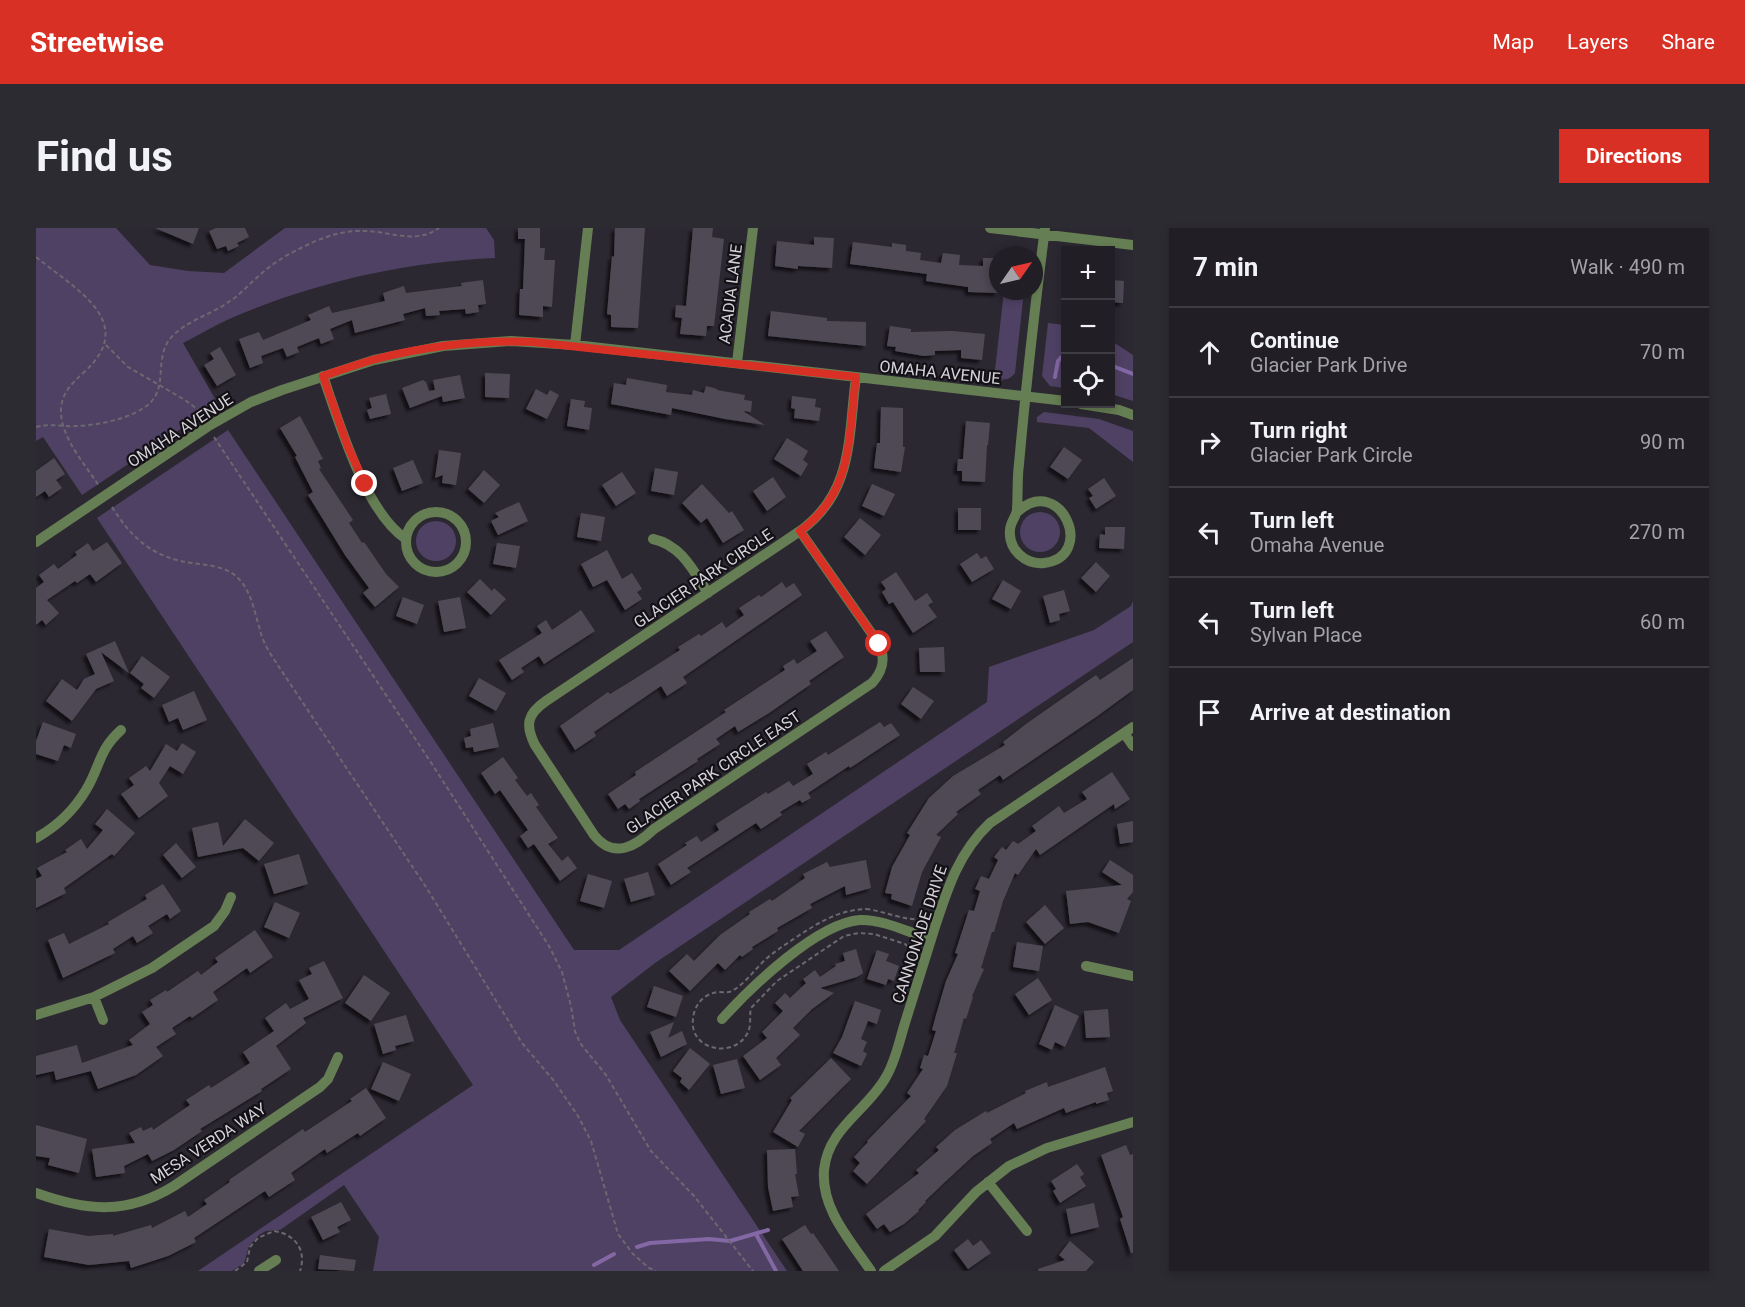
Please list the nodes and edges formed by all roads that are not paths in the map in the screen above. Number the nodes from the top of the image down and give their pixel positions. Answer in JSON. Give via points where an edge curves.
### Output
{"nodes":[{"id":1,"x":588,"y":228,"type":"edge"},
{"id":2,"x":753,"y":228,"type":"edge"},
{"id":3,"x":990,"y":228,"type":"edge"},
{"id":4,"x":1044,"y":231,"type":"edge"},
{"id":5,"x":1133,"y":245,"type":"edge"},
{"id":6,"x":575,"y":345,"type":"junction"},
{"id":7,"x":737,"y":363,"type":"junction"},
{"id":8,"x":323,"y":376,"type":"junction"},
{"id":9,"x":856,"y":377,"type":"junction"},
{"id":10,"x":1025,"y":397,"type":"junction"},
{"id":11,"x":1061,"y":401,"type":"edge"},
{"id":12,"x":1106,"y":408,"type":"edge"},
{"id":13,"x":1133,"y":415,"type":"edge"},
{"id":14,"x":1017,"y":512,"type":"junction"},
{"id":15,"x":800,"y":531,"type":"junction"},
{"id":16,"x":406,"y":539,"type":"junction"},
{"id":17,"x":653,"y":539,"type":"dead end"},
{"id":18,"x":36,"y":542,"type":"edge"},
{"id":19,"x":708,"y":593,"type":"junction"},
{"id":20,"x":121,"y":730,"type":"dead end"},
{"id":21,"x":1129,"y":730,"type":"edge"},
{"id":22,"x":531,"y":736,"type":"joint"},
{"id":23,"x":1133,"y":746,"type":"edge"},
{"id":24,"x":36,"y":838,"type":"edge"},
{"id":25,"x":231,"y":897,"type":"dead end"},
{"id":26,"x":931,"y":939,"type":"junction"},
{"id":27,"x":1086,"y":966,"type":"dead end"},
{"id":28,"x":1133,"y":976,"type":"edge"},
{"id":29,"x":94,"y":997,"type":"junction"},
{"id":30,"x":36,"y":1015,"type":"edge"},
{"id":31,"x":723,"y":1019,"type":"dead end"},
{"id":32,"x":103,"y":1020,"type":"dead end"},
{"id":33,"x":338,"y":1057,"type":"dead end"},
{"id":34,"x":1133,"y":1122,"type":"edge"},
{"id":35,"x":988,"y":1182,"type":"junction"},
{"id":36,"x":36,"y":1193,"type":"edge"},
{"id":37,"x":1027,"y":1232,"type":"dead end"},
{"id":38,"x":276,"y":1260,"type":"dead end"},
{"id":39,"x":259,"y":1271,"type":"edge"},
{"id":40,"x":871,"y":1271,"type":"edge"},
{"id":41,"x":884,"y":1271,"type":"edge"}],
"edges":[{"from":1,"to":6,"type":"street"},
{"from":2,"to":7,"type":"street","name":"ACADIA LANE"},
{"from":3,"to":4,"type":"street"},
{"from":4,"to":5,"type":"street"},
{"from":4,"to":10,"type":"street"},
{"from":6,"to":7,"type":"street","name":"OMAHA AVENUE"},
{"from":6,"to":8,"type":"street","name":"OMAHA AVENUE","via":[[511,341],[455,345],[385,357]]},
{"from":7,"to":9,"type":"street","name":"OMAHA AVENUE"},
{"from":8,"to":16,"type":"street","via":[[365,484],[388,524]]},
{"from":8,"to":18,"type":"street","name":"OMAHA AVENUE","via":[[251,402],[207,427]]},
{"from":9,"to":10,"type":"street","name":"OMAHA AVENUE"},
{"from":9,"to":15,"type":"street","name":"GLACIER PARK CIRCLE","via":[[839,485],[818,517]]},
{"from":10,"to":11,"type":"street","name":"OMAHA AVENUE"},
{"from":10,"to":14,"type":"street"},
{"from":12,"to":13,"type":"street"},
{"from":14,"to":14,"type":"street","via":[[1010,530],[1011,543],[1018,554],[1042,563],[1061,556],[1071,535],[1060,509],[1038,502]]},
{"from":15,"to":19,"type":"street","name":"GLACIER PARK CIRCLE"},
{"from":15,"to":22,"type":"street","name":"GLACIER PARK CIRCLE EAST","via":[[879,644],[881,670],[872,683],[629,847],[614,848],[598,839]]},
{"from":16,"to":16,"type":"street","via":[[411,558],[421,568],[433,572],[458,563],[467,545],[460,523],[442,512],[420,516],[412,523]]},
{"from":17,"to":19,"type":"street","via":[[680,551]]},
{"from":19,"to":22,"type":"street","name":"GLACIER PARK CIRCLE","via":[[540,705],[529,721]]},
{"from":20,"to":24,"type":"street","via":[[103,749],[76,805],[57,825]]},
{"from":21,"to":23,"type":"street"},
{"from":21,"to":26,"type":"street","name":"CANNONADE DRIVE","via":[[1003,813],[974,839],[957,865]]},
{"from":25,"to":29,"type":"street","via":[[214,926],[141,974]]},
{"from":26,"to":31,"type":"street","via":[[872,921],[838,926],[774,968]]},
{"from":26,"to":40,"type":"street","name":"CANNONADE DRIVE","via":[[886,1079],[834,1139],[826,1159],[824,1178],[831,1211]]},
{"from":27,"to":28,"type":"street"},
{"from":29,"to":30,"type":"street"},
{"from":29,"to":32,"type":"street"},
{"from":33,"to":36,"type":"street","name":"MESA VERDA WAY","via":[[320,1087],[157,1195],[103,1208],[72,1205]]},
{"from":34,"to":35,"type":"street","via":[[1039,1151]]},
{"from":35,"to":37,"type":"street"},
{"from":35,"to":41,"type":"street","via":[[935,1236]]},
{"from":38,"to":39,"type":"street"}]}
